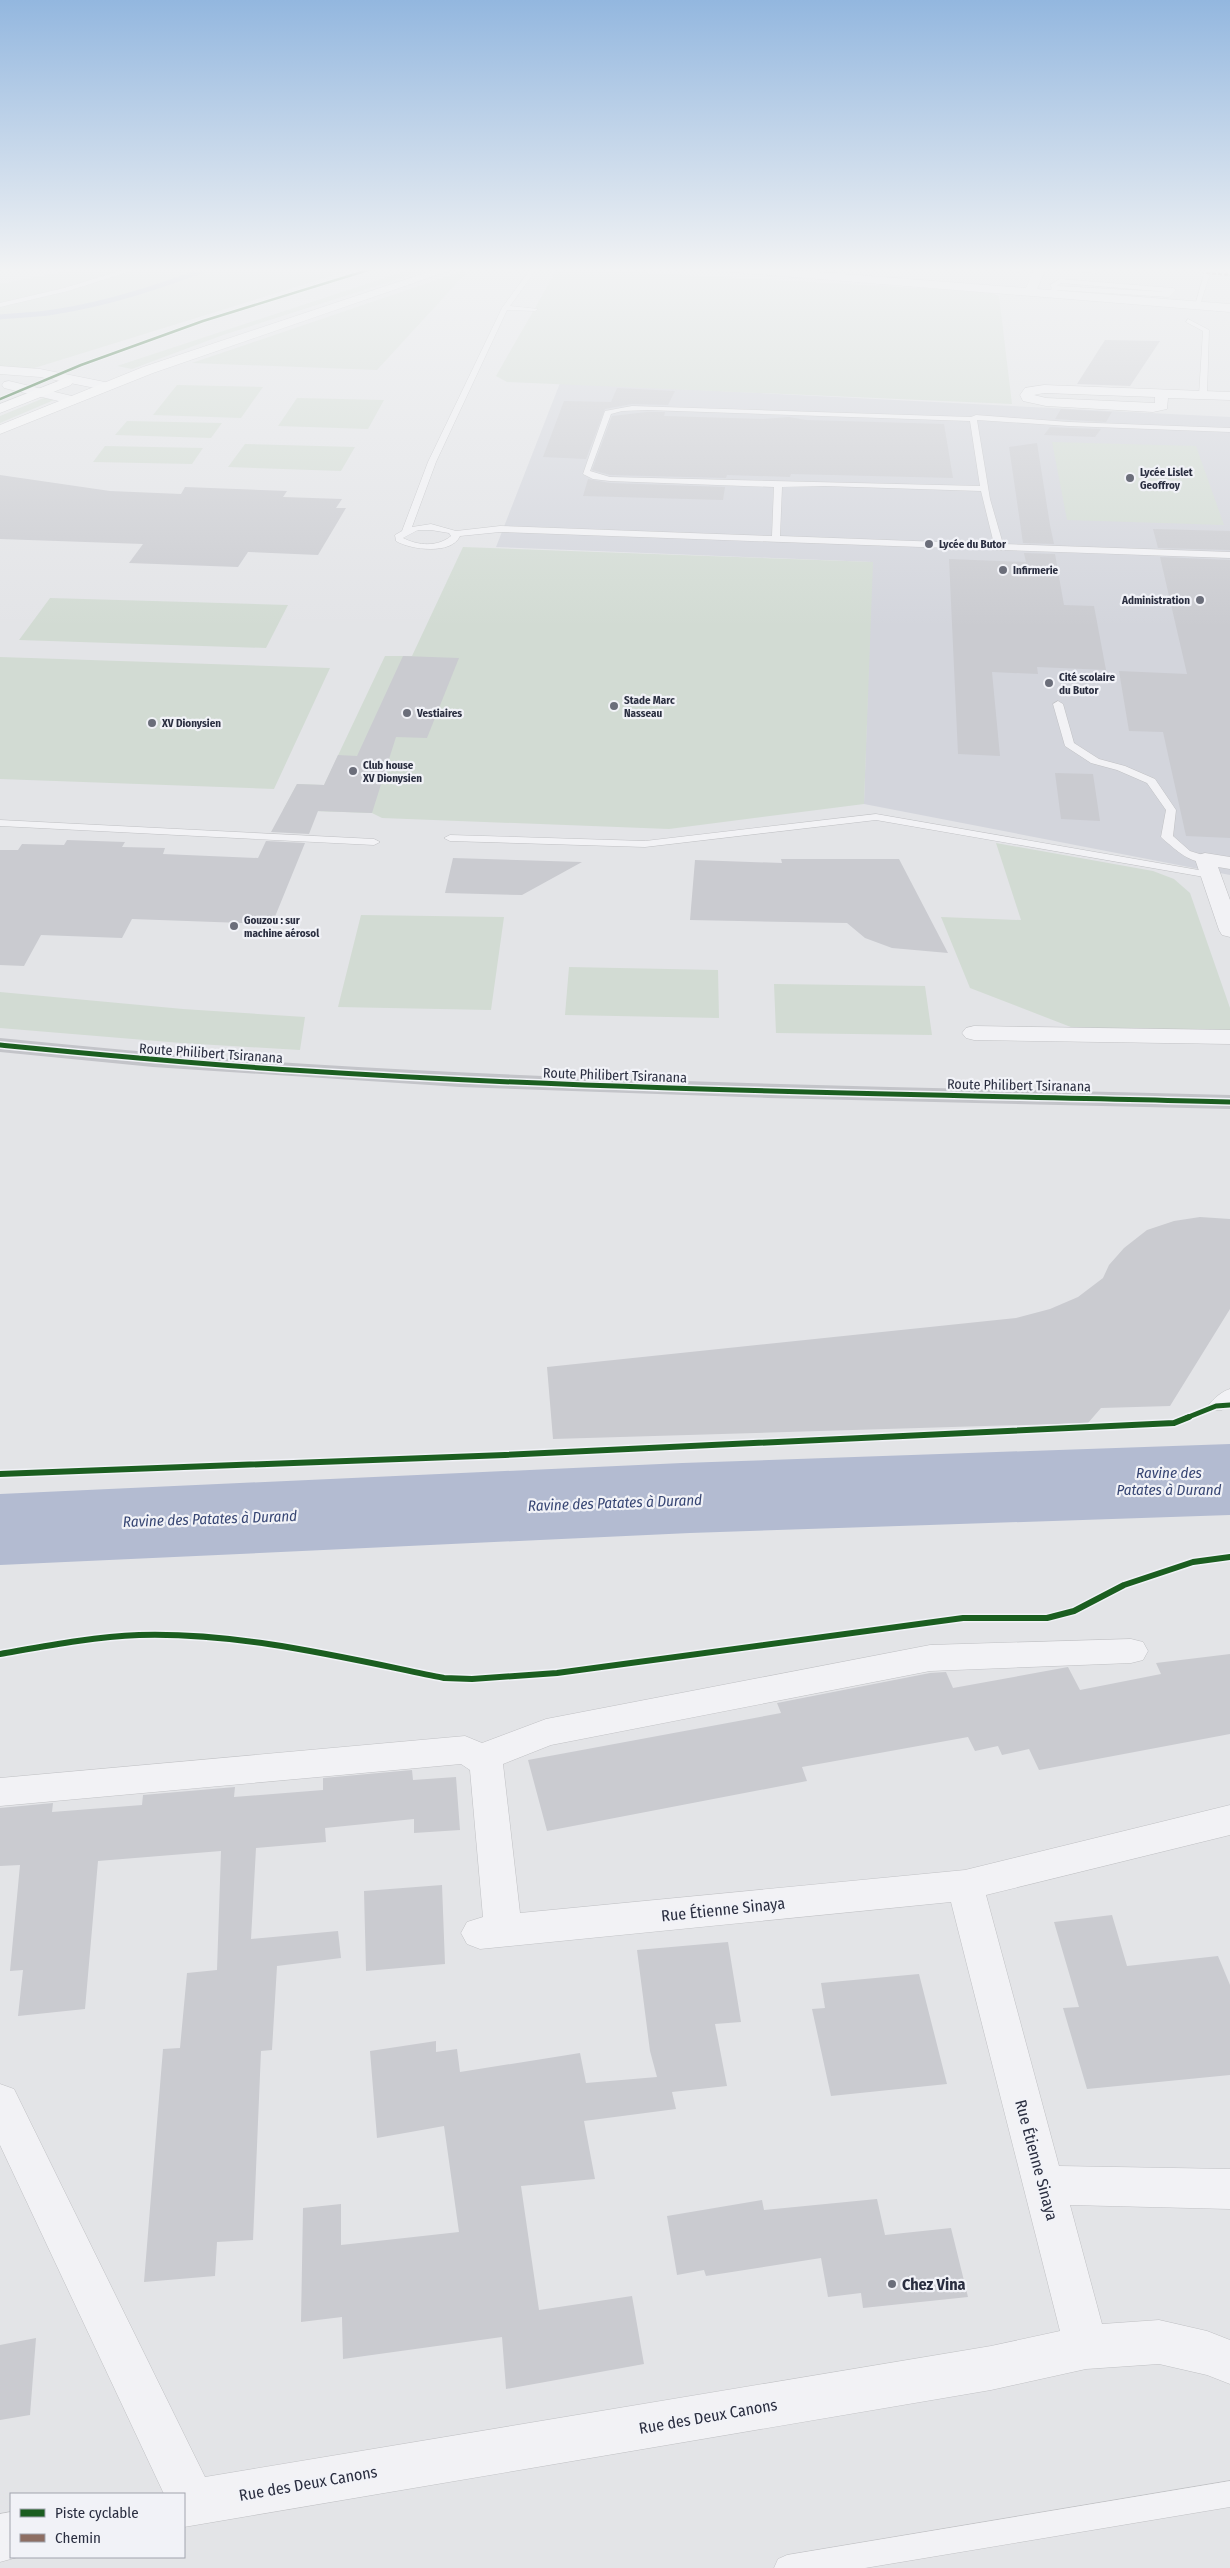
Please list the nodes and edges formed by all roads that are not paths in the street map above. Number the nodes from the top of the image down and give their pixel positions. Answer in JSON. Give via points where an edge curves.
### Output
{"nodes":[{"id":1,"x":15,"y":387,"type":"edge"},
{"id":2,"x":54,"y":387,"type":"edge"},
{"id":3,"x":103,"y":387,"type":"edge"},
{"id":4,"x":468,"y":387,"type":"edge"},
{"id":5,"x":1203,"y":387,"type":"edge"},
{"id":6,"x":38,"y":393,"type":"junction"},
{"id":7,"x":1161,"y":394,"type":"junction"},
{"id":8,"x":1203,"y":395,"type":"junction"},
{"id":9,"x":1230,"y":396,"type":"edge"},
{"id":10,"x":71,"y":400,"type":"junction"},
{"id":11,"x":0,"y":409,"type":"edge"},
{"id":12,"x":973,"y":419,"type":"junction"},
{"id":13,"x":0,"y":430,"type":"edge"},
{"id":14,"x":1230,"y":430,"type":"edge"},
{"id":15,"x":778,"y":486,"type":"junction"},
{"id":16,"x":984,"y":488,"type":"junction"},
{"id":17,"x":406,"y":531,"type":"junction"},
{"id":18,"x":456,"y":534,"type":"junction"},
{"id":19,"x":776,"y":539,"type":"junction"},
{"id":20,"x":999,"y":546,"type":"junction"},
{"id":21,"x":1230,"y":555,"type":"edge"},
{"id":22,"x":1058,"y":704,"type":"dead end"},
{"id":23,"x":0,"y":823,"type":"edge"},
{"id":24,"x":450,"y":838,"type":"dead end"},
{"id":25,"x":374,"y":842,"type":"dead end"},
{"id":26,"x":1230,"y":863,"type":"edge"},
{"id":27,"x":1207,"y":867,"type":"junction"},
{"id":28,"x":1230,"y":930,"type":"edge"},
{"id":29,"x":974,"y":1033,"type":"dead end"},
{"id":30,"x":1230,"y":1037,"type":"edge"},
{"id":31,"x":0,"y":1045,"type":"edge"},
{"id":32,"x":1230,"y":1102,"type":"edge"},
{"id":33,"x":1230,"y":1394,"type":"edge"},
{"id":34,"x":1216,"y":1406,"type":"dead end"},
{"id":35,"x":1131,"y":1651,"type":"dead end"},
{"id":36,"x":480,"y":1758,"type":"junction"},
{"id":37,"x":0,"y":1792,"type":"edge"},
{"id":38,"x":1230,"y":1820,"type":"edge"},
{"id":39,"x":965,"y":1885,"type":"junction"},
{"id":40,"x":0,"y":2102,"type":"edge"},
{"id":41,"x":1044,"y":2185,"type":"junction"},
{"id":42,"x":1230,"y":2189,"type":"edge"},
{"id":43,"x":1086,"y":2347,"type":"junction"},
{"id":44,"x":1230,"y":2362,"type":"edge"},
{"id":45,"x":183,"y":2493,"type":"edge"},
{"id":46,"x":1230,"y":2494,"type":"edge"},
{"id":47,"x":188,"y":2504,"type":"edge"},
{"id":48,"x":787,"y":2568,"type":"edge"}],
"edges":[{"from":1,"to":6,"type":"street"},
{"from":2,"to":6,"type":"main road"},
{"from":3,"to":10,"type":"main road"},
{"from":4,"to":17,"type":"lane","via":[[432,462]]},
{"from":5,"to":8,"type":"lane"},
{"from":6,"to":10,"type":"street"},
{"from":6,"to":11,"type":"main road"},
{"from":7,"to":7,"type":"street","via":[[1044,389],[1030,391],[1027,395],[1046,402],[1152,408],[1162,406]]},
{"from":7,"to":8,"type":"street"},
{"from":8,"to":9,"type":"street"},
{"from":10,"to":13,"type":"main road"},
{"from":12,"to":14,"type":"lane"},
{"from":12,"to":15,"type":"lane","via":[[628,408],[608,413],[586,472],[610,479]]},
{"from":12,"to":16,"type":"lane"},
{"from":15,"to":16,"type":"lane"},
{"from":15,"to":19,"type":"lane"},
{"from":16,"to":20,"type":"lane","via":[[990,522]]},
{"from":17,"to":18,"type":"lane","via":[[430,527]]},
{"from":17,"to":18,"type":"lane","via":[[399,535],[399,539],[414,546],[446,544],[453,541]]},
{"from":18,"to":19,"type":"lane","via":[[500,529]]},
{"from":19,"to":20,"type":"lane"},
{"from":20,"to":21,"type":"lane"},
{"from":22,"to":27,"type":"lane","via":[[1069,744],[1095,761],[1151,781],[1171,810],[1167,838]]},
{"from":23,"to":25,"type":"lane"},
{"from":24,"to":27,"type":"lane","via":[[645,844],[876,817]]},
{"from":26,"to":27,"type":"street"},
{"from":27,"to":28,"type":"street"},
{"from":29,"to":30,"type":"street"},
{"from":31,"to":32,"type":"main road","name":"Route Philibert Tsiranana","via":[[129,1059],[562,1085]]},
{"from":33,"to":34,"type":"lane"},
{"from":35,"to":36,"type":"street","via":[[930,1658],[546,1732]]},
{"from":36,"to":37,"type":"street","via":[[465,1750]]},
{"from":36,"to":39,"type":"street","name":"Rue Étienne Sinaya","via":[[487,1767],[492,1932]]},
{"from":38,"to":39,"type":"street","name":"Rue Étienne Sinaya"},
{"from":39,"to":41,"type":"street","name":"Rue Étienne Sinaya"},
{"from":40,"to":45,"type":"street"},
{"from":41,"to":42,"type":"street"},
{"from":41,"to":43,"type":"street","name":"Rue Étienne Sinaya"},
{"from":43,"to":44,"type":"street","name":"Rue des Deux Canons","via":[[1159,2342]]},
{"from":43,"to":47,"type":"street","name":"Rue des Deux Canons","via":[[981,2370]]},
{"from":46,"to":48,"type":"lane"}]}
